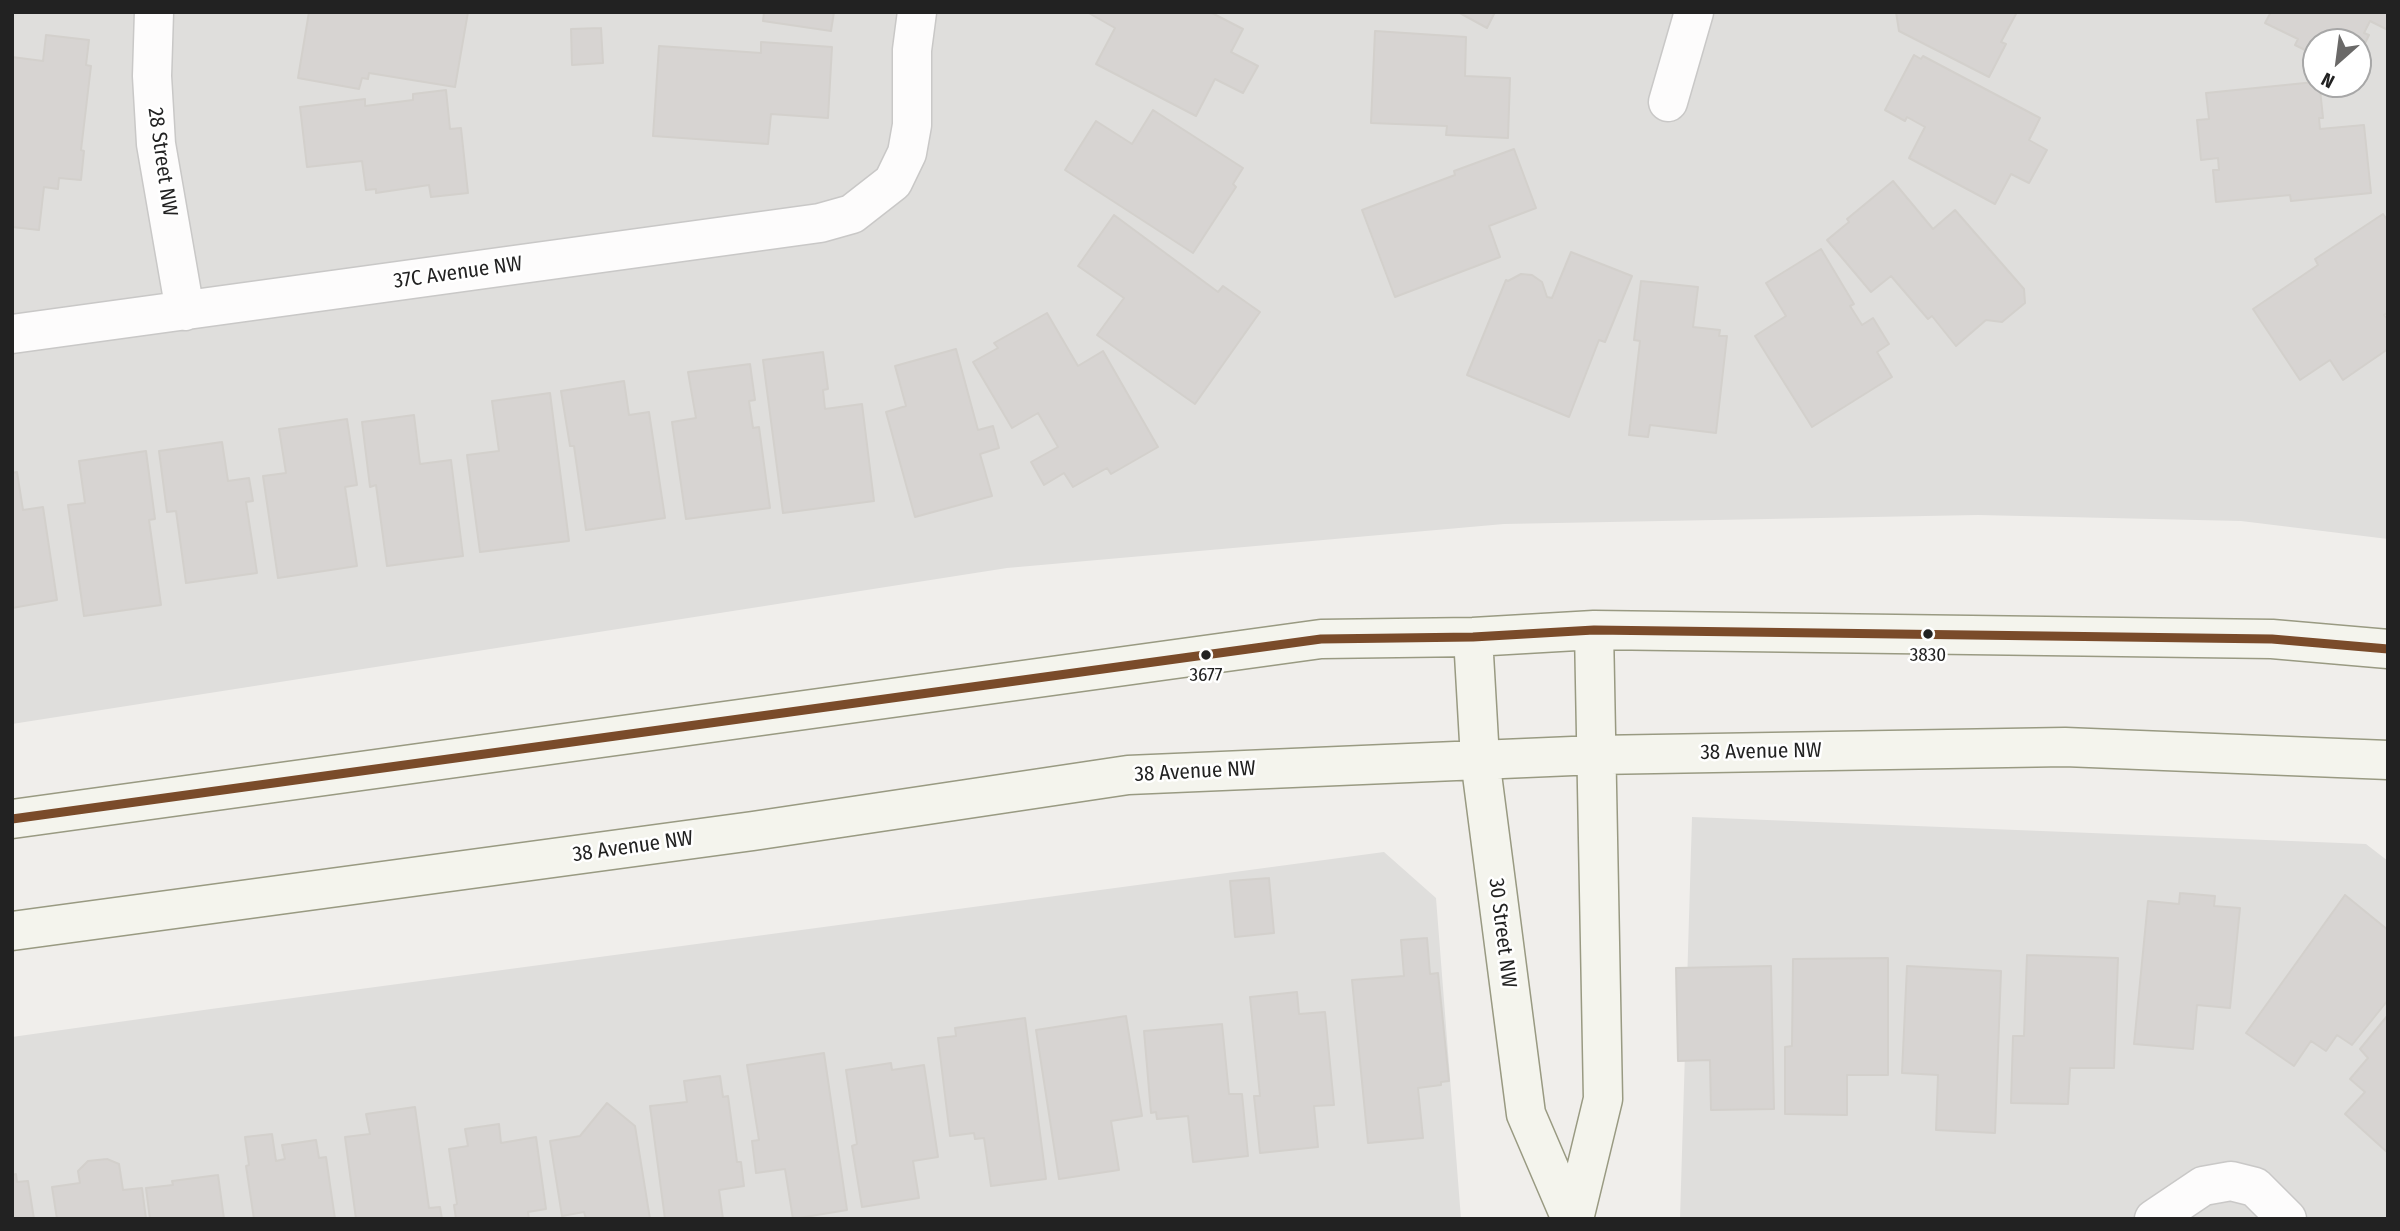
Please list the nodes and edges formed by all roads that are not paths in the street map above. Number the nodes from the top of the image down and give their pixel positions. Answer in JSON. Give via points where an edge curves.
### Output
{"nodes":[{"id":1,"x":154,"y":12,"type":"edge"},
{"id":2,"x":918,"y":12,"type":"edge"},
{"id":3,"x":1695,"y":12,"type":"edge"},
{"id":4,"x":1668,"y":102,"type":"dead end"},
{"id":5,"x":185,"y":311,"type":"junction"},
{"id":6,"x":12,"y":334,"type":"edge"},
{"id":7,"x":1594,"y":630,"type":"junction"},
{"id":8,"x":1473,"y":637,"type":"junction"},
{"id":9,"x":2388,"y":649,"type":"edge"},
{"id":10,"x":1596,"y":755,"type":"junction"},
{"id":11,"x":1480,"y":759,"type":"junction"},
{"id":12,"x":2388,"y":760,"type":"edge"},
{"id":13,"x":12,"y":819,"type":"edge"},
{"id":14,"x":12,"y":931,"type":"edge"},
{"id":15,"x":1573,"y":1219,"type":"edge"},
{"id":16,"x":2154,"y":1219,"type":"edge"},
{"id":17,"x":2287,"y":1219,"type":"edge"}],
"edges":[{"from":1,"to":5,"type":"street","name":"28 Street NW","via":[[156,144]]},
{"from":2,"to":5,"type":"street","name":"37C Avenue NW","via":[[907,153],[893,182],[852,214],[820,223]]},
{"from":3,"to":4,"type":"street"},
{"from":5,"to":6,"type":"street","name":"37C Avenue NW"},
{"from":7,"to":8,"type":"main road"},
{"from":7,"to":9,"type":"main road","via":[[2272,639]]},
{"from":7,"to":10,"type":"main road","name":"30 Street NW"},
{"from":8,"to":11,"type":"main road","name":"30 Street NW"},
{"from":8,"to":13,"type":"main road","via":[[1321,639]]},
{"from":10,"to":11,"type":"main road","name":"38 Avenue NW"},
{"from":10,"to":12,"type":"main road","name":"38 Avenue NW","via":[[2066,747]]},
{"from":10,"to":15,"type":"main road","name":"30 Street NW","via":[[1603,1099]]},
{"from":11,"to":14,"type":"main road","name":"38 Avenue NW","via":[[1128,775],[753,831]]},
{"from":11,"to":15,"type":"main road","name":"30 Street NW","via":[[1525,1114]]},
{"from":16,"to":17,"type":"street","via":[[2203,1186],[2231,1181],[2255,1187]]}]}
